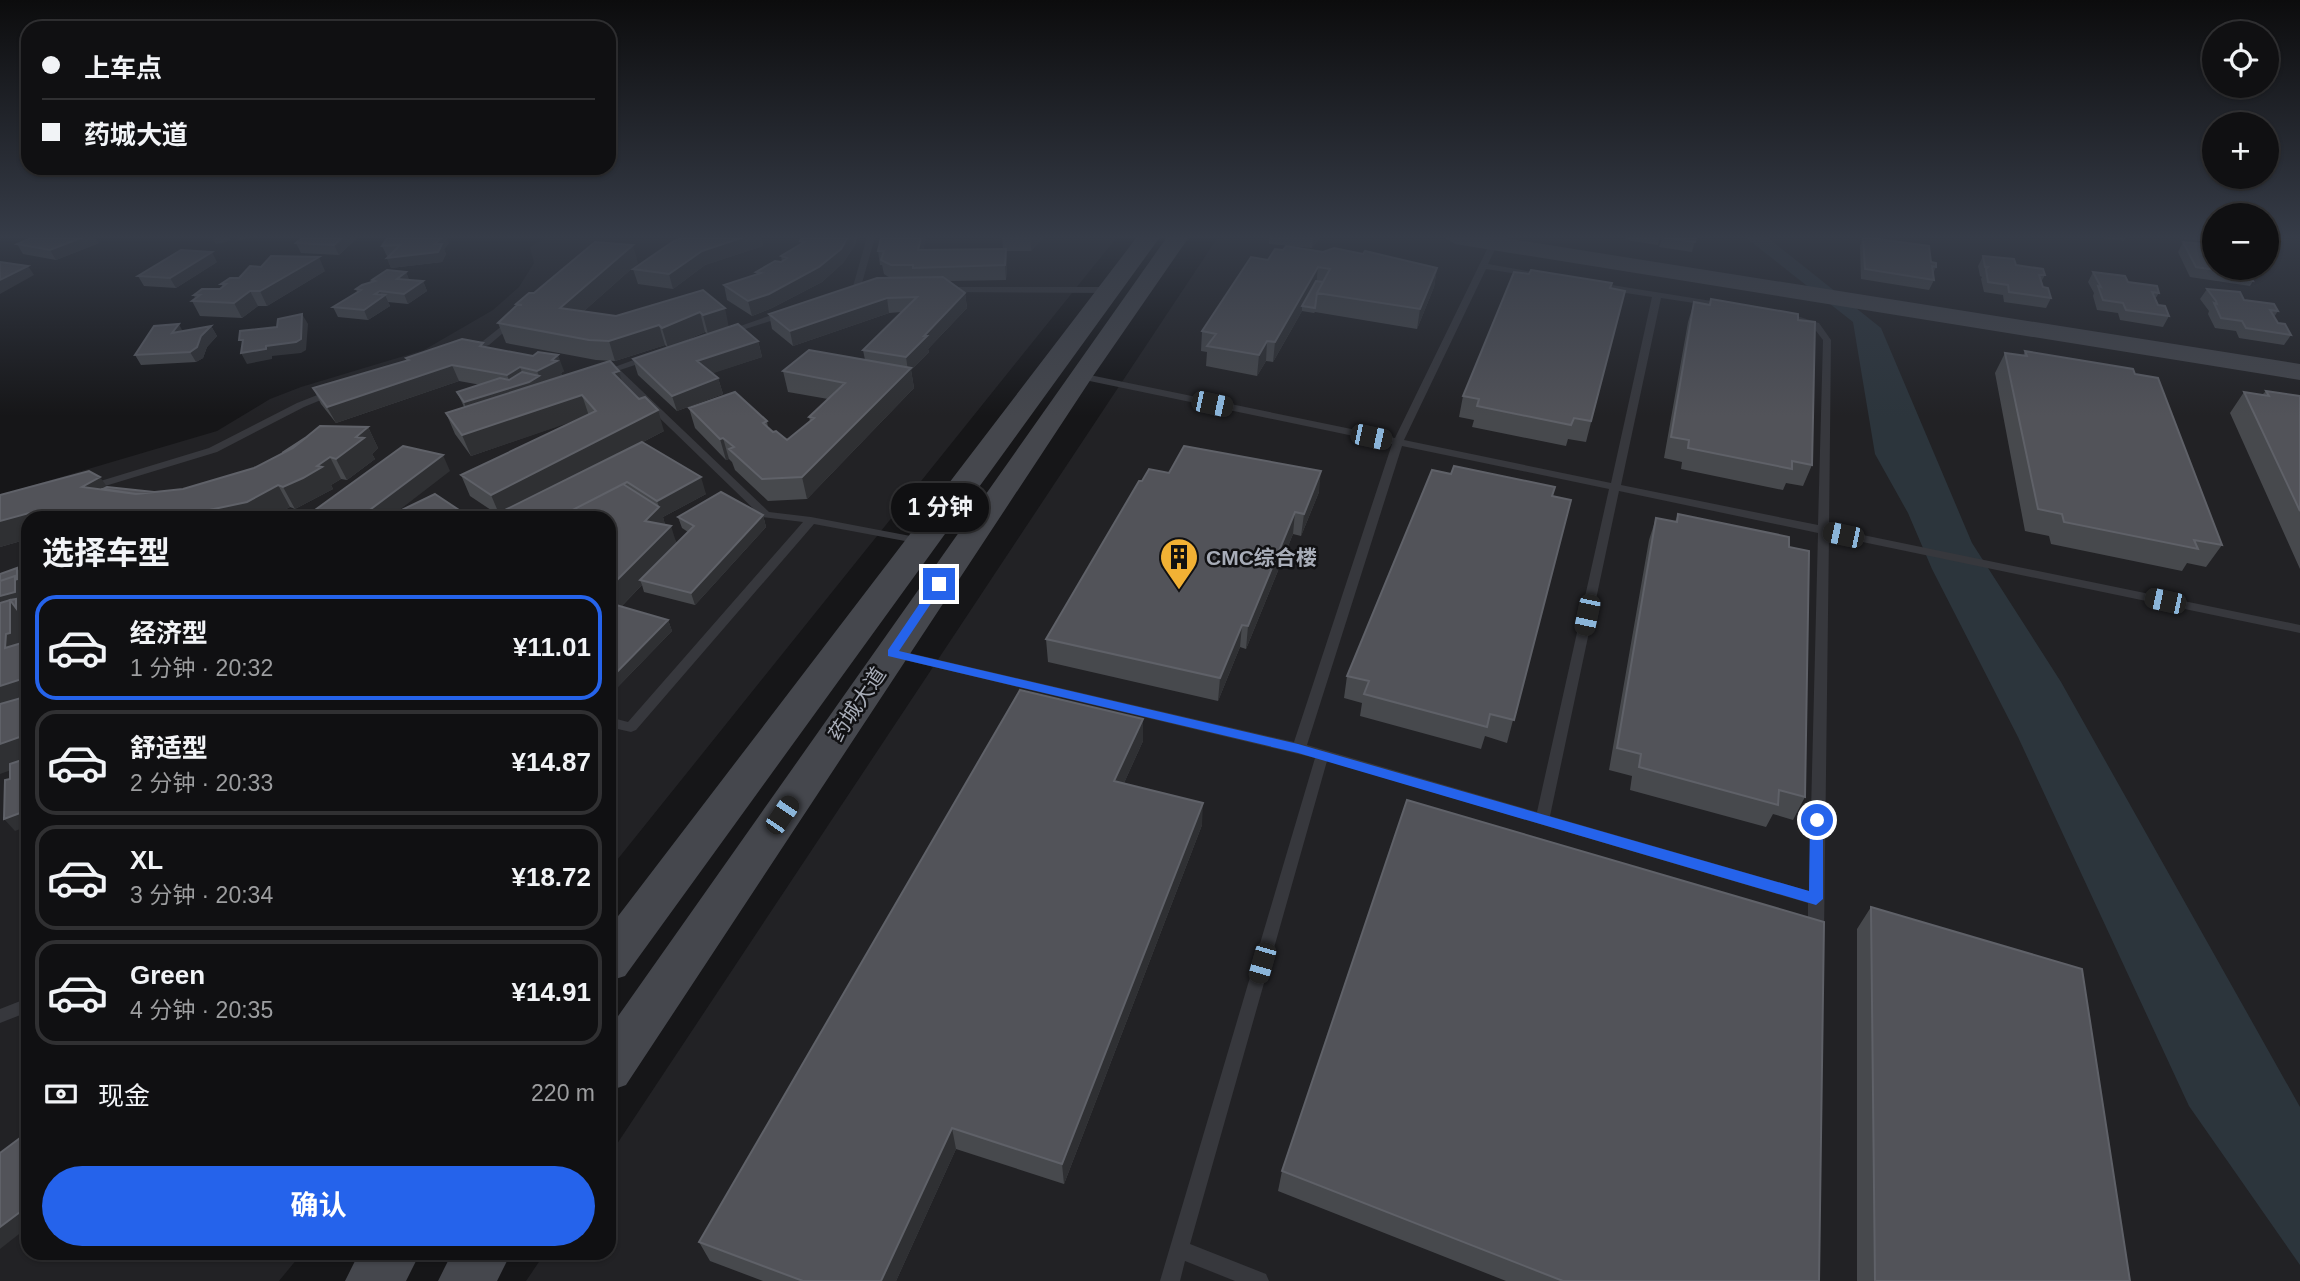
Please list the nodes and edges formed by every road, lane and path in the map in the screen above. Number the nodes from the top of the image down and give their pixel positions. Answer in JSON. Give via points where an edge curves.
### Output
{"nodes":[{"id":1,"x":1105,"y":297,"type":"edge"},
{"id":2,"x":1136,"y":297,"type":"edge"},
{"id":3,"x":1468,"y":297,"type":"edge"},
{"id":4,"x":1657,"y":297,"type":"edge"},
{"id":5,"x":1668,"y":297,"type":"edge"},
{"id":6,"x":1824,"y":297,"type":"edge"},
{"id":7,"x":1736,"y":308,"type":"edge"},
{"id":8,"x":524,"y":310,"type":"edge"},
{"id":9,"x":793,"y":310,"type":"edge"},
{"id":10,"x":1789,"y":317,"type":"edge"},
{"id":11,"x":716,"y":335,"type":"edge"},
{"id":12,"x":460,"y":351,"type":"edge"},
{"id":13,"x":665,"y":352,"type":"edge"},
{"id":14,"x":2300,"y":372,"type":"edge"},
{"id":15,"x":1080,"y":376,"type":"junction"},
{"id":16,"x":342,"y":389,"type":"edge"},
{"id":17,"x":1398,"y":442,"type":"junction"},
{"id":18,"x":1615,"y":487,"type":"junction"},
{"id":19,"x":80,"y":490,"type":"edge"},
{"id":20,"x":811,"y":520,"type":"junction"},
{"id":21,"x":1821,"y":530,"type":"junction"},
{"id":22,"x":923,"y":542,"type":"junction"},
{"id":23,"x":1908,"y":548,"type":"joint"},
{"id":24,"x":2300,"y":629,"type":"edge"},
{"id":25,"x":892,"y":653,"type":"junction"},
{"id":26,"x":616,"y":724,"type":"edge"},
{"id":27,"x":1298,"y":748,"type":"junction"},
{"id":28,"x":1322,"y":755,"type":"junction"},
{"id":29,"x":1542,"y":819,"type":"junction"},
{"id":30,"x":1816,"y":899,"type":"junction"},
{"id":31,"x":616,"y":953,"type":"edge"},
{"id":32,"x":1816,"y":953,"type":"edge"},
{"id":33,"x":21,"y":1008,"type":"edge"},
{"id":34,"x":0,"y":1016,"type":"edge"},
{"id":35,"x":616,"y":1059,"type":"edge"},
{"id":36,"x":1180,"y":1249,"type":"junction"},
{"id":37,"x":388,"y":1260,"type":"edge"},
{"id":38,"x":479,"y":1260,"type":"edge"},
{"id":39,"x":372,"y":1281,"type":"edge"},
{"id":40,"x":465,"y":1281,"type":"edge"},
{"id":41,"x":1170,"y":1281,"type":"edge"},
{"id":42,"x":1259,"y":1281,"type":"edge"}],
"edges":[{"from":1,"to":22,"type":"main road","name":"药城大道"},
{"from":2,"to":15,"type":"main road","name":"药城大道"},
{"from":3,"to":17,"type":"lane"},
{"from":4,"to":18,"type":"lane"},
{"from":5,"to":7,"type":"lane"},
{"from":6,"to":14,"type":"main road"},
{"from":8,"to":12,"type":"lane","via":[[486,343]]},
{"from":9,"to":11,"type":"lane"},
{"from":10,"to":21,"type":"lane","via":[[1816,325],[1827,340]]},
{"from":13,"to":20,"type":"lane","via":[[614,369],[766,515]]},
{"from":15,"to":17,"type":"lane"},
{"from":15,"to":25,"type":"main road","name":"药城大道"},
{"from":16,"to":19,"type":"lane","via":[[303,402],[214,449]]},
{"from":17,"to":18,"type":"lane"},
{"from":17,"to":27,"type":"lane"},
{"from":18,"to":21,"type":"lane"},
{"from":18,"to":29,"type":"lane"},
{"from":20,"to":22,"type":"lane"},
{"from":20,"to":26,"type":"lane","via":[[631,727]]},
{"from":21,"to":23,"type":"lane"},
{"from":21,"to":30,"type":"lane"},
{"from":22,"to":31,"type":"main road","name":"药城大道"},
{"from":23,"to":24,"type":"lane"},
{"from":25,"to":27,"type":"lane"},
{"from":25,"to":35,"type":"main road","name":"药城大道"},
{"from":27,"to":28,"type":"lane"},
{"from":28,"to":29,"type":"lane"},
{"from":28,"to":36,"type":"lane"},
{"from":29,"to":30,"type":"lane"},
{"from":30,"to":32,"type":"lane"},
{"from":33,"to":34,"type":"lane"},
{"from":36,"to":41,"type":"lane"},
{"from":36,"to":42,"type":"lane"},
{"from":37,"to":39,"type":"main road"},
{"from":38,"to":40,"type":"main road"}]}
